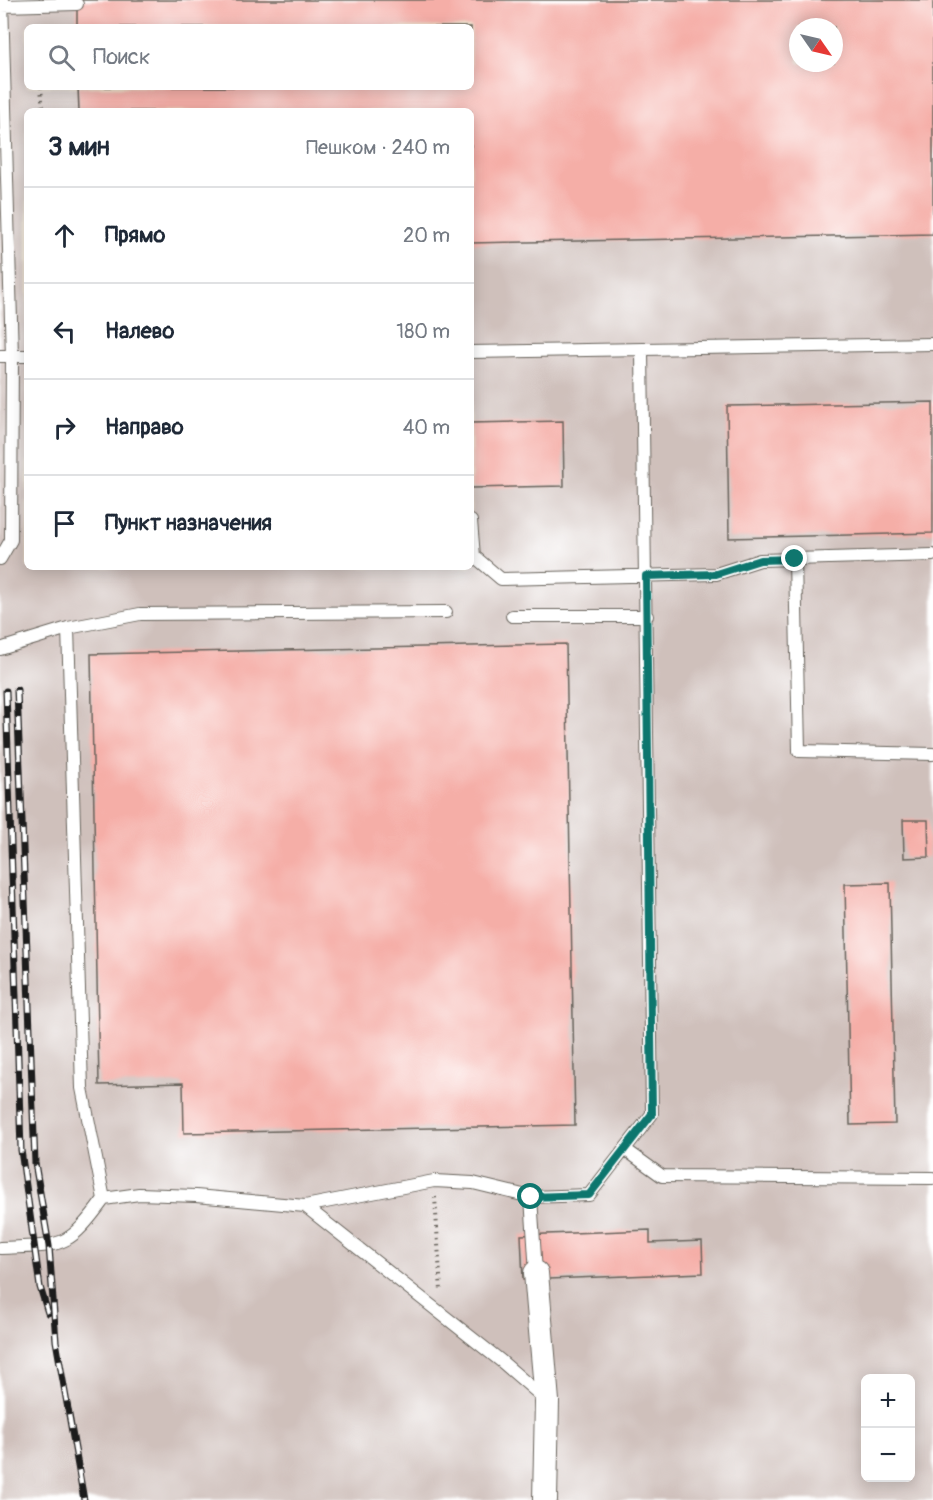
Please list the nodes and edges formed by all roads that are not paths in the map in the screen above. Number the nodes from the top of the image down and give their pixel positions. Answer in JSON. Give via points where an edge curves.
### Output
{"nodes":[{"id":1,"x":2,"y":3,"type":"edge"},
{"id":2,"x":77,"y":4,"type":"dead end"},
{"id":3,"x":933,"y":344,"type":"edge"},
{"id":4,"x":642,"y":351,"type":"junction"},
{"id":5,"x":474,"y":352,"type":"edge"},
{"id":6,"x":6,"y":356,"type":"edge"},
{"id":7,"x":24,"y":356,"type":"edge"},
{"id":8,"x":933,"y":555,"type":"edge"},
{"id":9,"x":474,"y":556,"type":"edge"},
{"id":10,"x":0,"y":559,"type":"edge"},
{"id":11,"x":795,"y":559,"type":"junction"},
{"id":12,"x":646,"y":576,"type":"junction"},
{"id":13,"x":446,"y":612,"type":"dead end"},
{"id":14,"x":512,"y":616,"type":"dead end"},
{"id":15,"x":647,"y":616,"type":"junction"},
{"id":16,"x":68,"y":628,"type":"junction"},
{"id":17,"x":0,"y":649,"type":"edge"},
{"id":18,"x":933,"y":754,"type":"edge"},
{"id":19,"x":626,"y":1150,"type":"junction"},
{"id":20,"x":933,"y":1178,"type":"edge"},
{"id":21,"x":531,"y":1197,"type":"junction"},
{"id":22,"x":104,"y":1199,"type":"junction"},
{"id":23,"x":305,"y":1206,"type":"junction"},
{"id":24,"x":0,"y":1248,"type":"edge"},
{"id":25,"x":536,"y":1273,"type":"joint"},
{"id":26,"x":547,"y":1401,"type":"junction"},
{"id":27,"x":545,"y":1500,"type":"edge"}],
"edges":[{"from":1,"to":2,"type":"lane"},
{"from":1,"to":6,"type":"lane"},
{"from":3,"to":4,"type":"lane"},
{"from":4,"to":5,"type":"lane"},
{"from":4,"to":12,"type":"lane"},
{"from":6,"to":7,"type":"lane"},
{"from":6,"to":10,"type":"lane","via":[[11,540]]},
{"from":8,"to":11,"type":"lane"},
{"from":9,"to":12,"type":"lane","via":[[501,579]]},
{"from":11,"to":12,"type":"lane","via":[[760,560],[716,574]]},
{"from":11,"to":18,"type":"lane","via":[[800,751]]},
{"from":12,"to":15,"type":"lane"},
{"from":13,"to":16,"type":"lane","via":[[140,614]]},
{"from":14,"to":15,"type":"lane"},
{"from":15,"to":19,"type":"lane","via":[[652,1114]]},
{"from":16,"to":17,"type":"lane"},
{"from":16,"to":22,"type":"lane","via":[[82,1088]]},
{"from":19,"to":20,"type":"lane","via":[[662,1176]]},
{"from":19,"to":21,"type":"lane","via":[[589,1195]]},
{"from":21,"to":23,"type":"lane","via":[[473,1183],[434,1181]]},
{"from":21,"to":25,"type":"lane"},
{"from":22,"to":23,"type":"lane","via":[[139,1194]]},
{"from":22,"to":24,"type":"lane","via":[[70,1240],[49,1246]]},
{"from":23,"to":26,"type":"lane"},
{"from":25,"to":26,"type":"street"},
{"from":26,"to":27,"type":"street"}]}
